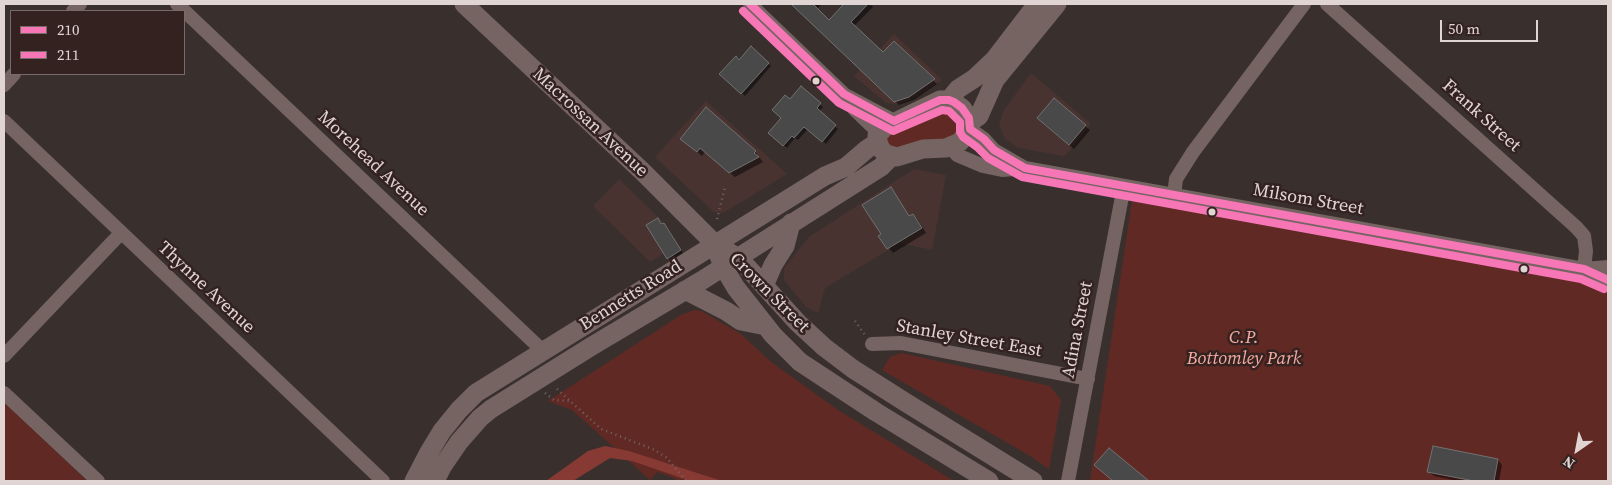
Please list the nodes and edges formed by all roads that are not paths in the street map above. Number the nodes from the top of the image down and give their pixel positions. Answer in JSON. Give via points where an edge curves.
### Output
{"nodes":[{"id":1,"x":464,"y":4,"type":"edge"},
{"id":2,"x":750,"y":4,"type":"edge"},
{"id":3,"x":1051,"y":4,"type":"edge"},
{"id":4,"x":1304,"y":4,"type":"edge"},
{"id":5,"x":1327,"y":4,"type":"edge"},
{"id":6,"x":185,"y":12,"type":"edge"},
{"id":7,"x":13,"y":75,"type":"edge"},
{"id":8,"x":4,"y":85,"type":"edge"},
{"id":9,"x":949,"y":100,"type":"junction"},
{"id":10,"x":4,"y":121,"type":"edge"},
{"id":11,"x":970,"y":126,"type":"junction"},
{"id":12,"x":883,"y":132,"type":"junction"},
{"id":13,"x":950,"y":147,"type":"junction"},
{"id":14,"x":892,"y":156,"type":"junction"},
{"id":15,"x":1025,"y":168,"type":"junction"},
{"id":16,"x":1124,"y":186,"type":"junction"},
{"id":17,"x":1174,"y":195,"type":"junction"},
{"id":18,"x":791,"y":223,"type":"junction"},
{"id":19,"x":121,"y":233,"type":"junction"},
{"id":20,"x":715,"y":244,"type":"junction"},
{"id":21,"x":730,"y":262,"type":"junction"},
{"id":22,"x":1608,"y":267,"type":"edge"},
{"id":23,"x":1584,"y":269,"type":"junction"},
{"id":24,"x":1608,"y":280,"type":"edge"},
{"id":25,"x":764,"y":286,"type":"junction"},
{"id":26,"x":685,"y":290,"type":"junction"},
{"id":27,"x":766,"y":326,"type":"junction"},
{"id":28,"x":872,"y":344,"type":"dead end"},
{"id":29,"x":543,"y":351,"type":"junction"},
{"id":30,"x":4,"y":356,"type":"edge"},
{"id":31,"x":1088,"y":379,"type":"junction"},
{"id":32,"x":4,"y":393,"type":"edge"},
{"id":33,"x":98,"y":481,"type":"edge"},
{"id":34,"x":383,"y":481,"type":"edge"},
{"id":35,"x":414,"y":481,"type":"edge"},
{"id":36,"x":436,"y":481,"type":"edge"},
{"id":37,"x":990,"y":481,"type":"edge"},
{"id":38,"x":1033,"y":481,"type":"edge"},
{"id":39,"x":1068,"y":481,"type":"edge"}],
"edges":[{"from":1,"to":20,"type":"main road","name":"Macrossan Avenue"},
{"from":2,"to":12,"type":"street","via":[[844,94],[856,110]]},
{"from":3,"to":9,"type":"main road"},
{"from":3,"to":11,"type":"main road","via":[[995,80],[979,116]]},
{"from":4,"to":17,"type":"street","via":[[1193,152],[1176,179]]},
{"from":5,"to":23,"type":"street","name":"Frank Street","via":[[1576,227],[1584,236]]},
{"from":6,"to":29,"type":"street","name":"Morehead Avenue"},
{"from":7,"to":8,"type":"street"},
{"from":9,"to":11,"type":"main road","via":[[962,108]]},
{"from":9,"to":12,"type":"main road","name":"Bennetts Road","via":[[940,100]]},
{"from":10,"to":19,"type":"street","name":"Thynne Avenue"},
{"from":11,"to":13,"type":"main road","via":[[964,138]]},
{"from":11,"to":15,"type":"street","name":"Milsom Street","via":[[994,150]]},
{"from":12,"to":14,"type":"main road","via":[[881,149]]},
{"from":12,"to":20,"type":"main road","name":"Bennetts Road","via":[[846,167],[825,176]]},
{"from":13,"to":14,"type":"main road"},
{"from":13,"to":15,"type":"street","name":"Milsom Street","via":[[957,155],[983,166],[1002,170]]},
{"from":14,"to":18,"type":"main road","name":"Bennetts Road","via":[[881,167]]},
{"from":15,"to":16,"type":"street","name":"Milsom Street"},
{"from":16,"to":17,"type":"street","name":"Milsom Street"},
{"from":16,"to":31,"type":"street","name":"Adina Street"},
{"from":17,"to":23,"type":"street","name":"Milsom Street"},
{"from":18,"to":21,"type":"main road","name":"Bennetts Road"},
{"from":18,"to":25,"type":"main road","via":[[785,246]]},
{"from":19,"to":30,"type":"street"},
{"from":19,"to":34,"type":"street","name":"Thynne Avenue"},
{"from":20,"to":21,"type":"main road","name":"Crown Street"},
{"from":20,"to":29,"type":"main road","name":"Bennetts Road"},
{"from":21,"to":25,"type":"main road","name":"Crown Street"},
{"from":21,"to":26,"type":"main road","name":"Bennetts Road"},
{"from":21,"to":27,"type":"main road","name":"Crown Street","via":[[731,281]]},
{"from":22,"to":23,"type":"street","name":"Milsom Street"},
{"from":23,"to":24,"type":"street","name":"Milsom Street"},
{"from":25,"to":38,"type":"main road","name":"Crown Street","via":[[803,328],[853,369]]},
{"from":26,"to":27,"type":"main road","via":[[741,321]]},
{"from":26,"to":36,"type":"main road","name":"Bennetts Road","via":[[491,409],[459,442]]},
{"from":27,"to":37,"type":"main road","name":"Crown Street","via":[[791,354],[811,370]]},
{"from":28,"to":31,"type":"street","name":"Stanley Street East","via":[[901,343]]},
{"from":29,"to":35,"type":"main road","name":"Bennetts Road","via":[[468,401],[442,431]]},
{"from":31,"to":39,"type":"street","name":"Adina Street"},
{"from":32,"to":33,"type":"street"}]}
